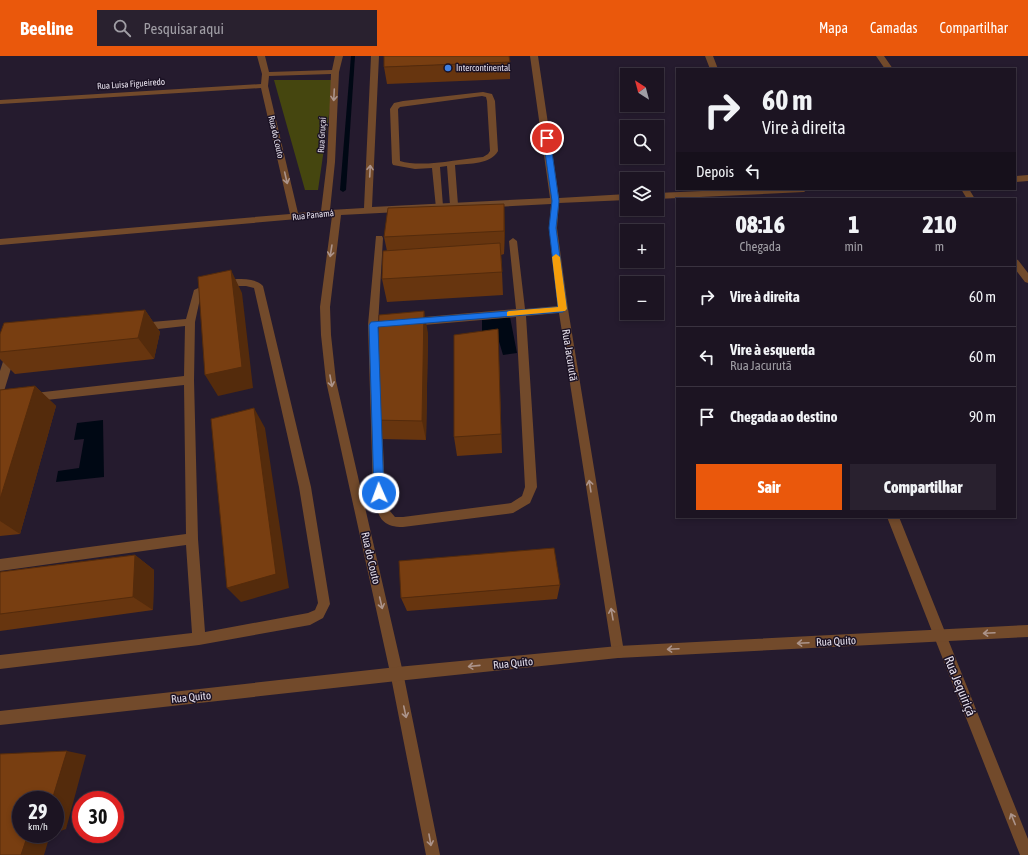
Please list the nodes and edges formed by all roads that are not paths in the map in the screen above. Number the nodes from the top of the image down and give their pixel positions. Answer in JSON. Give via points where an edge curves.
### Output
{"nodes":[{"id":1,"x":262,"y":56,"type":"edge"},
{"id":2,"x":339,"y":56,"type":"edge"},
{"id":3,"x":375,"y":56,"type":"edge"},
{"id":4,"x":534,"y":56,"type":"edge"},
{"id":5,"x":709,"y":56,"type":"edge"},
{"id":6,"x":880,"y":56,"type":"edge"},
{"id":7,"x":714,"y":68,"type":"edge"},
{"id":8,"x":888,"y":68,"type":"edge"},
{"id":9,"x":335,"y":72,"type":"junction"},
{"id":10,"x":266,"y":74,"type":"junction"},
{"id":11,"x":264,"y":86,"type":"junction"},
{"id":12,"x":0,"y":102,"type":"edge"},
{"id":13,"x":451,"y":163,"type":"junction"},
{"id":14,"x":436,"y":164,"type":"junction"},
{"id":15,"x":1028,"y":178,"type":"edge"},
{"id":16,"x":1016,"y":179,"type":"edge"},
{"id":17,"x":794,"y":190,"type":"edge"},
{"id":18,"x":765,"y":193,"type":"edge"},
{"id":19,"x":664,"y":196,"type":"edge"},
{"id":20,"x":620,"y":197,"type":"edge"},
{"id":21,"x":555,"y":201,"type":"junction"},
{"id":22,"x":439,"y":206,"type":"junction"},
{"id":23,"x":454,"y":206,"type":"junction"},
{"id":24,"x":368,"y":210,"type":"junction"},
{"id":25,"x":337,"y":213,"type":"junction"},
{"id":26,"x":325,"y":214,"type":"junction"},
{"id":27,"x":296,"y":217,"type":"junction"},
{"id":28,"x":379,"y":238,"type":"dead end"},
{"id":29,"x":513,"y":241,"type":"dead end"},
{"id":30,"x":0,"y":242,"type":"edge"},
{"id":31,"x":1016,"y":263,"type":"edge"},
{"id":32,"x":1028,"y":280,"type":"edge"},
{"id":33,"x":563,"y":309,"type":"junction"},
{"id":34,"x":521,"y":313,"type":"junction"},
{"id":35,"x":190,"y":322,"type":"junction"},
{"id":36,"x":404,"y":322,"type":"edge"},
{"id":37,"x":127,"y":328,"type":"edge"},
{"id":38,"x":13,"y":343,"type":"edge"},
{"id":39,"x":189,"y":380,"type":"junction"},
{"id":40,"x":0,"y":388,"type":"edge"},
{"id":41,"x":0,"y":400,"type":"edge"},
{"id":42,"x":893,"y":518,"type":"edge"},
{"id":43,"x":192,"y":539,"type":"junction"},
{"id":44,"x":0,"y":565,"type":"edge"},
{"id":45,"x":1028,"y":631,"type":"edge"},
{"id":46,"x":940,"y":636,"type":"junction"},
{"id":47,"x":199,"y":639,"type":"junction"},
{"id":48,"x":618,"y":652,"type":"junction"},
{"id":49,"x":0,"y":662,"type":"edge"},
{"id":50,"x":397,"y":674,"type":"junction"},
{"id":51,"x":0,"y":718,"type":"edge"},
{"id":52,"x":433,"y":855,"type":"edge"},
{"id":53,"x":1027,"y":855,"type":"edge"}],
"edges":[{"from":1,"to":10,"type":"street","name":"Rua do Couto"},
{"from":2,"to":9,"type":"street","name":"Rua Gruçaí"},
{"from":24,"to":3,"type":"street","one_way":true},
{"from":4,"to":21,"type":"street","name":"Rua Jacurutã"},
{"from":5,"to":7,"type":"street"},
{"from":6,"to":8,"type":"street"},
{"from":9,"to":10,"type":"street"},
{"from":9,"to":26,"type":"street","name":"Rua Gruçaí","one_way":true,"via":[[331,162]]},
{"from":10,"to":11,"type":"street","name":"Rua do Couto"},
{"from":11,"to":12,"type":"street","name":"Rua Luisa Figueiredo"},
{"from":11,"to":27,"type":"street","name":"Rua do Couto","one_way":true},
{"from":13,"to":14,"type":"street"},
{"from":13,"to":14,"type":"street","via":[[485,159],[494,151],[489,96],[483,94],[403,103],[394,109],[396,163],[408,166]]},
{"from":13,"to":23,"type":"street"},
{"from":14,"to":22,"type":"street"},
{"from":15,"to":16,"type":"street"},
{"from":17,"to":18,"type":"street"},
{"from":18,"to":19,"type":"street"},
{"from":20,"to":21,"type":"street","name":"Rua Panamá"},
{"from":21,"to":23,"type":"street","name":"Rua Panamá"},
{"from":21,"to":33,"type":"street","name":"Rua Jacurutã","via":[[553,228]]},
{"from":22,"to":23,"type":"street","name":"Rua Panamá"},
{"from":22,"to":24,"type":"street","name":"Rua Panamá"},
{"from":24,"to":25,"type":"street","name":"Rua Panamá"},
{"from":25,"to":26,"type":"street","name":"Rua Panamá"},
{"from":25,"to":50,"type":"street","name":"Rua do Couto","one_way":true,"via":[[325,309],[328,357]]},
{"from":26,"to":27,"type":"street","name":"Rua Panamá"},
{"from":27,"to":30,"type":"street","name":"Rua Panamá"},
{"from":28,"to":34,"type":"street","via":[[379,493],[384,513],[392,522],[514,508],[526,499],[531,487]]},
{"from":29,"to":34,"type":"street"},
{"from":31,"to":32,"type":"street"},
{"from":33,"to":34,"type":"street"},
{"from":48,"to":33,"type":"street","name":"Rua Jacurutã","one_way":true},
{"from":34,"to":36,"type":"street"},
{"from":35,"to":37,"type":"street"},
{"from":35,"to":39,"type":"street"},
{"from":35,"to":47,"type":"street","via":[[197,292],[200,289],[249,281],[258,286],[305,487],[324,604],[319,614],[310,619]]},
{"from":38,"to":40,"type":"street"},
{"from":39,"to":41,"type":"street"},
{"from":39,"to":43,"type":"street"},
{"from":42,"to":46,"type":"street","name":"Rua Jequiriçá"},
{"from":43,"to":44,"type":"street"},
{"from":43,"to":47,"type":"street"},
{"from":45,"to":46,"type":"street","name":"Rua Quito","one_way":true},
{"from":46,"to":48,"type":"street","name":"Rua Quito","one_way":true},
{"from":53,"to":46,"type":"street","name":"Rua Jequiriçá","one_way":true},
{"from":47,"to":49,"type":"street"},
{"from":48,"to":50,"type":"street","name":"Rua Quito","one_way":true},
{"from":50,"to":51,"type":"street","name":"Rua Quito"},
{"from":50,"to":52,"type":"street","name":"Rua do Couto","one_way":true}]}
